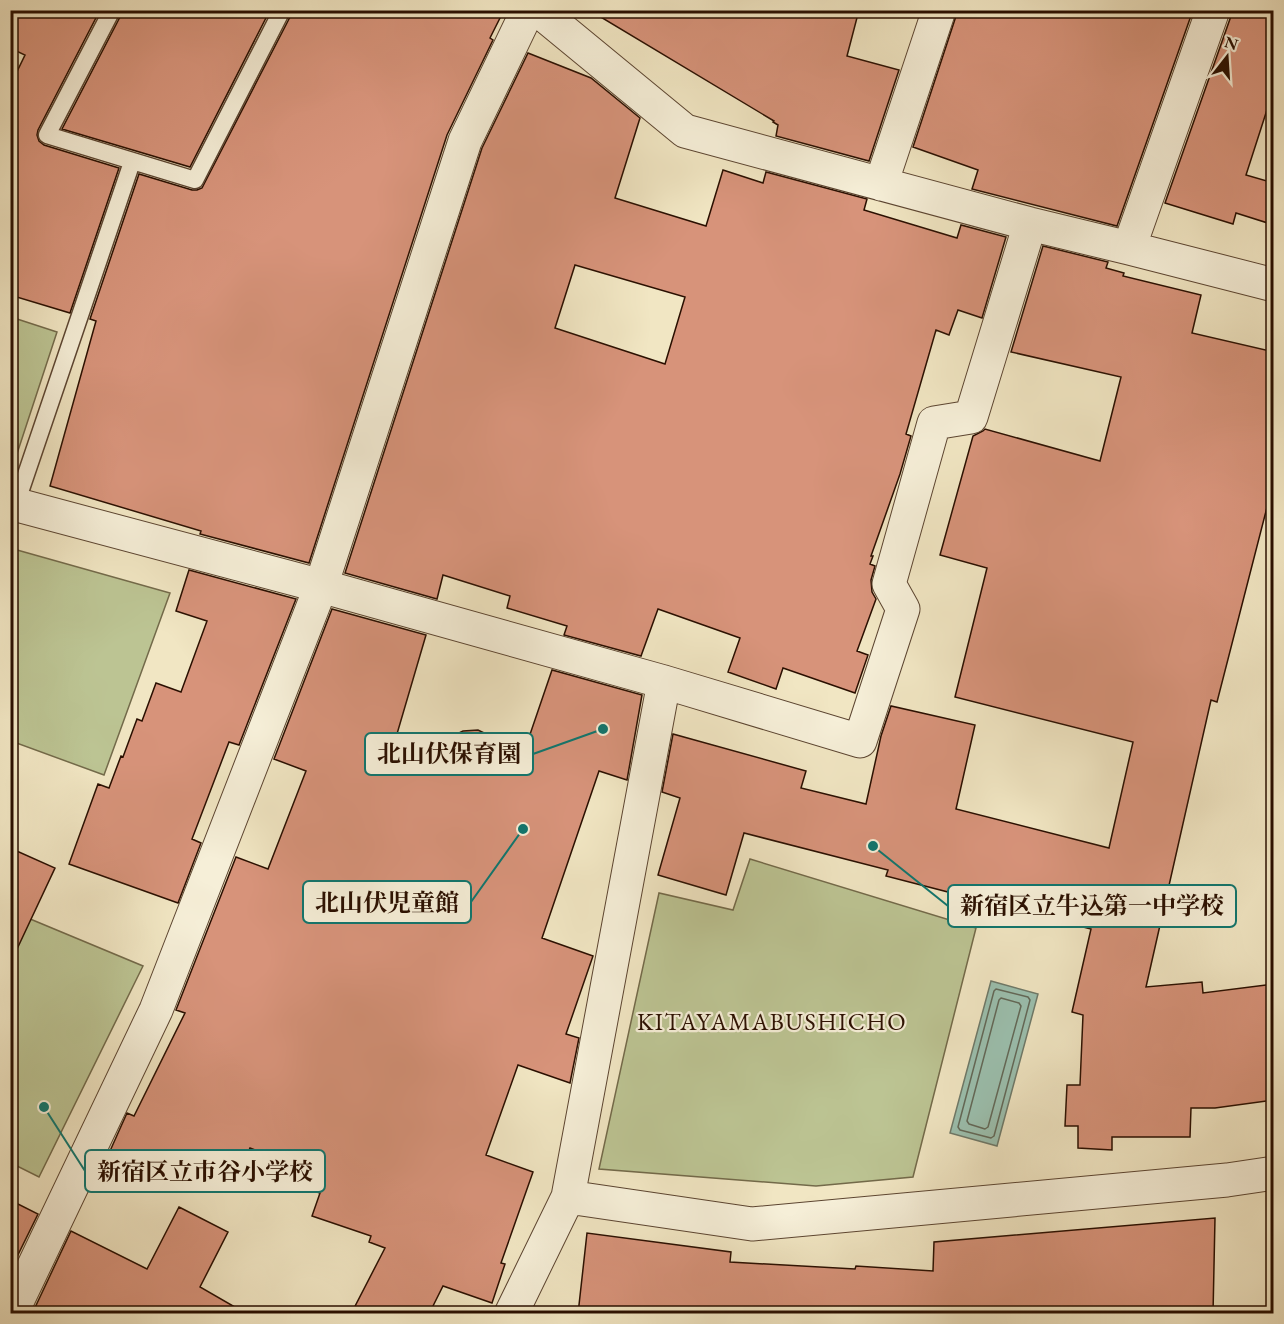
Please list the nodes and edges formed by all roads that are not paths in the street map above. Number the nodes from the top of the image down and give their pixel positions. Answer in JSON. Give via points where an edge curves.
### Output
{"nodes":[{"id":1,"x":112,"y":10,"type":"edge"},
{"id":2,"x":282,"y":10,"type":"edge"},
{"id":3,"x":528,"y":10,"type":"edge"},
{"id":4,"x":537,"y":10,"type":"edge"},
{"id":5,"x":939,"y":10,"type":"edge"},
{"id":6,"x":1213,"y":10,"type":"edge"},
{"id":7,"x":132,"y":162,"type":"junction"},
{"id":8,"x":881,"y":184,"type":"junction"},
{"id":9,"x":1030,"y":224,"type":"junction"},
{"id":10,"x":1129,"y":248,"type":"junction"},
{"id":11,"x":1274,"y":285,"type":"edge"},
{"id":12,"x":13,"y":503,"type":"edge"},
{"id":13,"x":321,"y":586,"type":"junction"},
{"id":14,"x":664,"y":682,"type":"junction"},
{"id":15,"x":1274,"y":1173,"type":"edge"},
{"id":16,"x":568,"y":1197,"type":"junction"},
{"id":17,"x":11,"y":1314,"type":"edge"},
{"id":18,"x":511,"y":1314,"type":"edge"}],
"edges":[{"from":1,"to":7,"type":"lane","via":[[47,135]]},
{"from":2,"to":7,"type":"lane","via":[[195,180]]},
{"from":3,"to":13,"type":"street","via":[[465,141]]},
{"from":4,"to":8,"type":"street","via":[[685,131]]},
{"from":5,"to":8,"type":"street"},
{"from":6,"to":10,"type":"street"},
{"from":7,"to":12,"type":"lane"},
{"from":8,"to":9,"type":"street"},
{"from":9,"to":10,"type":"street"},
{"from":9,"to":14,"type":"street","via":[[971,417],[934,423],[889,584],[903,609],[860,741]]},
{"from":10,"to":11,"type":"street"},
{"from":12,"to":13,"type":"street"},
{"from":13,"to":14,"type":"street"},
{"from":13,"to":17,"type":"street","via":[[156,1010]]},
{"from":14,"to":16,"type":"street"},
{"from":15,"to":16,"type":"street","via":[[752,1224]]},
{"from":16,"to":18,"type":"street"}]}
